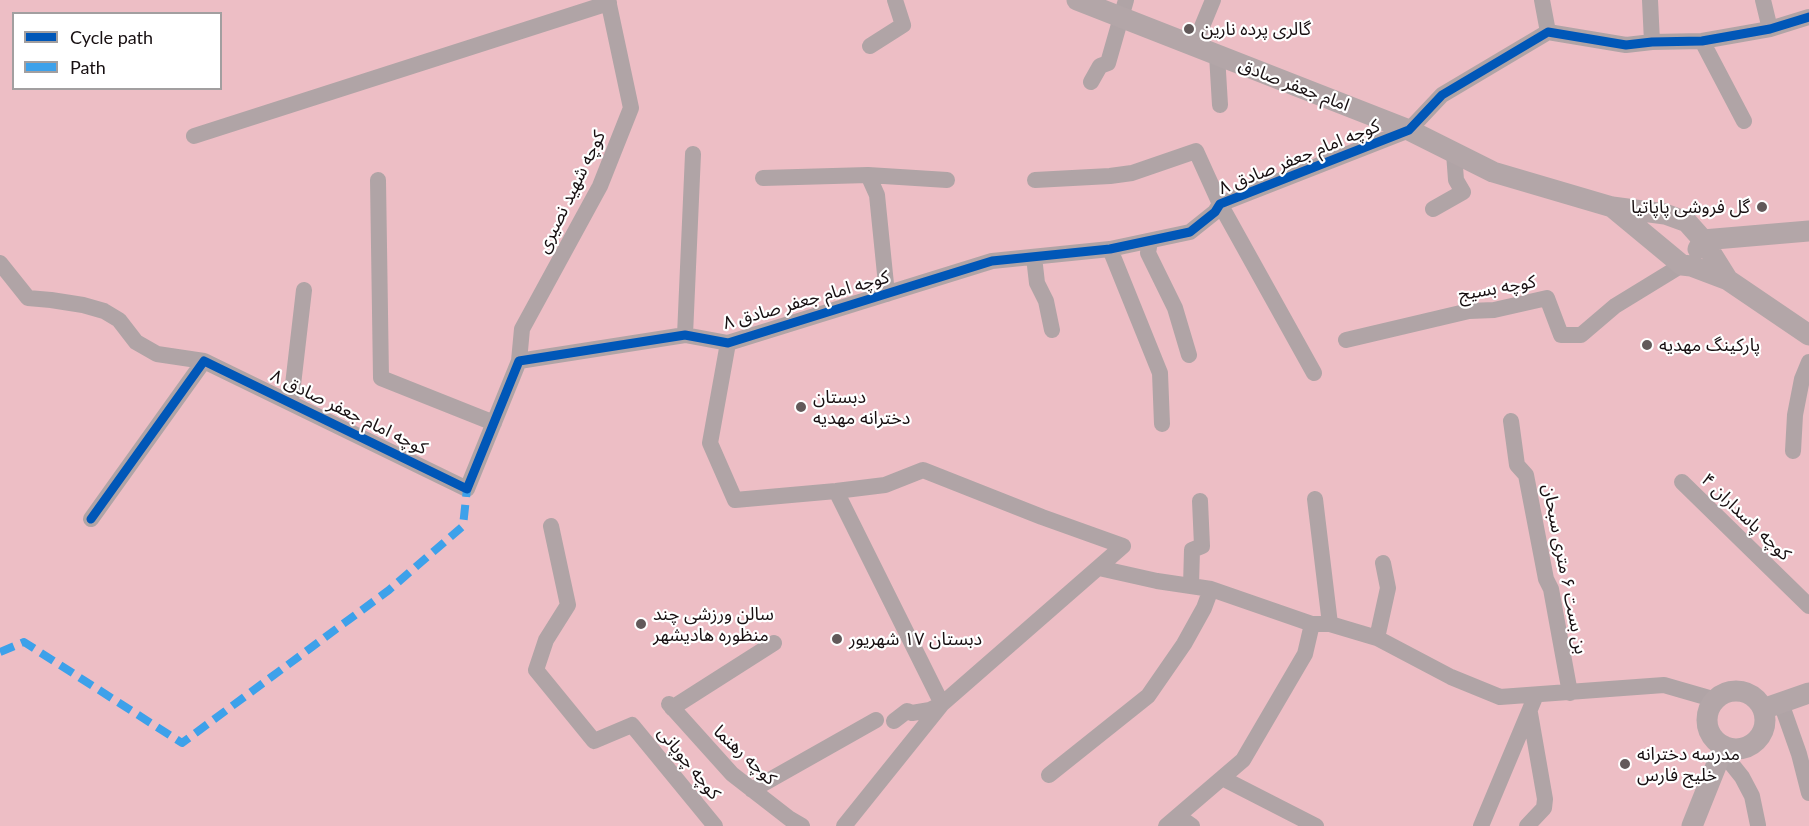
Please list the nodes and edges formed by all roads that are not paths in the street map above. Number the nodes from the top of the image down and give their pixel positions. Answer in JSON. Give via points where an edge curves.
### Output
{"nodes":[{"id":1,"x":895,"y":0,"type":"edge"},
{"id":2,"x":1077,"y":0,"type":"edge"},
{"id":3,"x":1213,"y":0,"type":"edge"},
{"id":4,"x":1542,"y":0,"type":"edge"},
{"id":5,"x":1650,"y":0,"type":"edge"},
{"id":6,"x":1763,"y":0,"type":"edge"},
{"id":7,"x":608,"y":1,"type":"edge"},
{"id":8,"x":1124,"y":9,"type":"edge"},
{"id":9,"x":1809,"y":17,"type":"edge"},
{"id":10,"x":1770,"y":29,"type":"junction"},
{"id":11,"x":1548,"y":32,"type":"junction"},
{"id":12,"x":1702,"y":41,"type":"junction"},
{"id":13,"x":1652,"y":42,"type":"junction"},
{"id":14,"x":870,"y":46,"type":"dead end"},
{"id":15,"x":1194,"y":46,"type":"junction"},
{"id":16,"x":1217,"y":55,"type":"junction"},
{"id":17,"x":1090,"y":82,"type":"dead end"},
{"id":18,"x":1220,"y":105,"type":"dead end"},
{"id":19,"x":1744,"y":122,"type":"dead end"},
{"id":20,"x":1409,"y":130,"type":"junction"},
{"id":21,"x":194,"y":136,"type":"dead end"},
{"id":22,"x":1454,"y":153,"type":"junction"},
{"id":23,"x":693,"y":154,"type":"dead end"},
{"id":24,"x":868,"y":175,"type":"junction"},
{"id":25,"x":763,"y":178,"type":"dead end"},
{"id":26,"x":378,"y":180,"type":"dead end"},
{"id":27,"x":947,"y":180,"type":"dead end"},
{"id":28,"x":1035,"y":180,"type":"dead end"},
{"id":29,"x":1220,"y":204,"type":"junction"},
{"id":30,"x":1611,"y":207,"type":"junction"},
{"id":31,"x":1433,"y":209,"type":"dead end"},
{"id":32,"x":1665,"y":214,"type":"junction"},
{"id":33,"x":1809,"y":231,"type":"edge"},
{"id":34,"x":1650,"y":238,"type":"junction"},
{"id":35,"x":1703,"y":240,"type":"junction"},
{"id":36,"x":1150,"y":241,"type":"junction"},
{"id":37,"x":1110,"y":249,"type":"junction"},
{"id":38,"x":1034,"y":257,"type":"junction"},
{"id":39,"x":0,"y":263,"type":"edge"},
{"id":40,"x":1682,"y":265,"type":"junction"},
{"id":41,"x":1728,"y":280,"type":"junction"},
{"id":42,"x":304,"y":290,"type":"dead end"},
{"id":43,"x":887,"y":294,"type":"junction"},
{"id":44,"x":1052,"y":330,"type":"dead end"},
{"id":45,"x":684,"y":335,"type":"junction"},
{"id":46,"x":1809,"y":335,"type":"edge"},
{"id":47,"x":1346,"y":340,"type":"dead end"},
{"id":48,"x":728,"y":343,"type":"junction"},
{"id":49,"x":1189,"y":355,"type":"dead end"},
{"id":50,"x":519,"y":360,"type":"junction"},
{"id":51,"x":204,"y":361,"type":"junction"},
{"id":52,"x":1809,"y":362,"type":"edge"},
{"id":53,"x":1314,"y":373,"type":"dead end"},
{"id":54,"x":291,"y":402,"type":"junction"},
{"id":55,"x":1511,"y":421,"type":"dead end"},
{"id":56,"x":494,"y":423,"type":"junction"},
{"id":57,"x":1162,"y":424,"type":"dead end"},
{"id":58,"x":1793,"y":451,"type":"dead end"},
{"id":59,"x":1682,"y":482,"type":"dead end"},
{"id":60,"x":836,"y":491,"type":"junction"},
{"id":61,"x":1315,"y":499,"type":"dead end"},
{"id":62,"x":1200,"y":501,"type":"dead end"},
{"id":63,"x":91,"y":519,"type":"dead end"},
{"id":64,"x":551,"y":526,"type":"dead end"},
{"id":65,"x":1383,"y":563,"type":"dead end"},
{"id":66,"x":1100,"y":568,"type":"junction"},
{"id":67,"x":1191,"y":586,"type":"junction"},
{"id":68,"x":1211,"y":589,"type":"junction"},
{"id":69,"x":1809,"y":606,"type":"edge"},
{"id":70,"x":1312,"y":624,"type":"junction"},
{"id":71,"x":1330,"y":624,"type":"junction"},
{"id":72,"x":1377,"y":638,"type":"junction"},
{"id":73,"x":774,"y":643,"type":"dead end"},
{"id":74,"x":1570,"y":693,"type":"junction"},
{"id":75,"x":1809,"y":693,"type":"edge"},
{"id":76,"x":1536,"y":695,"type":"junction"},
{"id":77,"x":1716,"y":700,"type":"junction"},
{"id":78,"x":942,"y":704,"type":"junction"},
{"id":79,"x":1772,"y":706,"type":"junction"},
{"id":80,"x":1530,"y":713,"type":"junction"},
{"id":81,"x":876,"y":720,"type":"dead end"},
{"id":82,"x":894,"y":722,"type":"dead end"},
{"id":83,"x":1723,"y":749,"type":"junction"},
{"id":84,"x":1049,"y":775,"type":"dead end"},
{"id":85,"x":1222,"y":778,"type":"junction"},
{"id":86,"x":752,"y":790,"type":"junction"},
{"id":87,"x":1809,"y":793,"type":"edge"},
{"id":88,"x":1179,"y":823,"type":"edge"},
{"id":89,"x":1758,"y":825,"type":"edge"},
{"id":90,"x":715,"y":826,"type":"edge"},
{"id":91,"x":802,"y":826,"type":"edge"},
{"id":92,"x":844,"y":826,"type":"edge"},
{"id":93,"x":1316,"y":826,"type":"edge"},
{"id":94,"x":1481,"y":826,"type":"edge"},
{"id":95,"x":1527,"y":826,"type":"edge"},
{"id":96,"x":1692,"y":826,"type":"edge"}],
"edges":[{"from":1,"to":14,"type":"street","via":[[903,25]]},
{"from":2,"to":8,"type":"main road","name":"امام جعفر صادق"},
{"from":3,"to":15,"type":"street"},
{"from":4,"to":11,"type":"street"},
{"from":5,"to":13,"type":"street"},
{"from":6,"to":10,"type":"street"},
{"from":7,"to":21,"type":"street"},
{"from":7,"to":50,"type":"street","name":"کوچه شهید نصیری","via":[[631,108],[600,186],[522,329]]},
{"from":8,"to":15,"type":"main road","name":"امام جعفر صادق"},
{"from":8,"to":17,"type":"street","via":[[1108,63],[1100,66]]},
{"from":9,"to":10,"type":"street"},
{"from":10,"to":12,"type":"street"},
{"from":11,"to":13,"type":"street","via":[[1626,45]]},
{"from":11,"to":20,"type":"street","via":[[1442,95]]},
{"from":12,"to":13,"type":"street"},
{"from":12,"to":19,"type":"street"},
{"from":15,"to":16,"type":"main road","name":"امام جعفر صادق"},
{"from":16,"to":18,"type":"street"},
{"from":16,"to":20,"type":"main road","name":"امام جعفر صادق"},
{"from":20,"to":22,"type":"main road","name":"امام جعفر صادق"},
{"from":20,"to":29,"type":"street","name":"کوچه امام جعفر صادق ۸"},
{"from":22,"to":30,"type":"main road","name":"امام جعفر صادق","via":[[1493,172]]},
{"from":22,"to":31,"type":"street","via":[[1456,180],[1463,192]]},
{"from":23,"to":45,"type":"street"},
{"from":24,"to":25,"type":"street"},
{"from":24,"to":27,"type":"street"},
{"from":24,"to":43,"type":"street","via":[[877,195]]},
{"from":26,"to":56,"type":"street","via":[[381,378]]},
{"from":28,"to":29,"type":"street","via":[[1132,173],[1196,151]]},
{"from":29,"to":36,"type":"street","name":"کوچه امام جعفر صادق ۸","via":[[1190,232]]},
{"from":29,"to":53,"type":"street"},
{"from":30,"to":32,"type":"main road"},
{"from":30,"to":34,"type":"main road"},
{"from":32,"to":34,"type":"main road","via":[[1646,221]]},
{"from":32,"to":35,"type":"main road","via":[[1687,222]]},
{"from":33,"to":35,"type":"main road"},
{"from":34,"to":40,"type":"main road"},
{"from":35,"to":40,"type":"main road","via":[[1690,262]]},
{"from":35,"to":41,"type":"main road"},
{"from":36,"to":37,"type":"street","name":"کوچه امام جعفر صادق ۸"},
{"from":36,"to":49,"type":"street","via":[[1148,253],[1175,308]]},
{"from":37,"to":38,"type":"street","name":"کوچه امام جعفر صادق ۸"},
{"from":37,"to":57,"type":"street","via":[[1160,373]]},
{"from":38,"to":43,"type":"street","name":"کوچه امام جعفر صادق ۸","via":[[992,261]]},
{"from":38,"to":44,"type":"street","via":[[1037,283]]},
{"from":39,"to":51,"type":"street","name":"کوچه امام جعفر صادق ۸","via":[[28,298],[104,311],[119,320],[136,342],[157,354]]},
{"from":40,"to":41,"type":"main road"},
{"from":40,"to":47,"type":"street","name":"کوچه بسیج","via":[[1616,306],[1581,335],[1561,335],[1547,298],[1494,310],[1469,311]]},
{"from":41,"to":46,"type":"main road"},
{"from":42,"to":54,"type":"street"},
{"from":43,"to":48,"type":"street","name":"کوچه امام جعفر صادق ۸"},
{"from":45,"to":48,"type":"street","name":"کوچه امام جعفر صادق ۸"},
{"from":45,"to":50,"type":"street","name":"کوچه امام جعفر صادق ۸"},
{"from":48,"to":60,"type":"street","via":[[710,443],[735,500]]},
{"from":50,"to":56,"type":"street","name":"کوچه امام جعفر صادق ۸"},
{"from":51,"to":54,"type":"street","name":"کوچه امام جعفر صادق ۸"},
{"from":51,"to":63,"type":"street"},
{"from":52,"to":58,"type":"street","via":[[1795,415]]},
{"from":54,"to":56,"type":"street","name":"کوچه امام جعفر صادق ۸","via":[[467,489]]},
{"from":55,"to":74,"type":"street","name":"بن بست ۶ متری سبحان","via":[[1518,465],[1526,475],[1551,589]]},
{"from":59,"to":69,"type":"street","name":"کوچه پاسداران ۴"},
{"from":60,"to":66,"type":"street","via":[[885,485],[923,471],[1123,546]]},
{"from":60,"to":78,"type":"street"},
{"from":61,"to":71,"type":"street"},
{"from":62,"to":67,"type":"street","via":[[1202,546],[1192,550]]},
{"from":64,"to":90,"type":"street","name":"کوچه چوپانی","via":[[568,605],[546,640],[536,670],[594,741],[632,725]]},
{"from":65,"to":72,"type":"street","via":[[1389,588]]},
{"from":66,"to":67,"type":"street"},
{"from":66,"to":78,"type":"street"},
{"from":67,"to":68,"type":"street"},
{"from":68,"to":70,"type":"street"},
{"from":68,"to":84,"type":"street","via":[[1184,644],[1148,696]]},
{"from":70,"to":71,"type":"street"},
{"from":70,"to":85,"type":"street","via":[[1305,654],[1243,760]]},
{"from":71,"to":72,"type":"street"},
{"from":72,"to":76,"type":"street","via":[[1500,697]]},
{"from":73,"to":86,"type":"street","name":"کوچه رهنما","via":[[671,706],[732,774]]},
{"from":74,"to":76,"type":"street"},
{"from":74,"to":77,"type":"street","via":[[1664,685]]},
{"from":75,"to":79,"type":"main road"},
{"from":76,"to":80,"type":"street"},
{"from":77,"to":79,"type":"main road","via":[[1723,694],[1741,692]]},
{"from":77,"to":83,"type":"main road","via":[[1707,716],[1708,725]]},
{"from":78,"to":82,"type":"street","via":[[930,710],[907,711]]},
{"from":78,"to":92,"type":"street"},
{"from":79,"to":83,"type":"main road","via":[[1764,729],[1752,745]]},
{"from":79,"to":87,"type":"street","via":[[1799,754]]},
{"from":80,"to":94,"type":"street"},
{"from":80,"to":95,"type":"street","via":[[1545,799],[1544,808]]},
{"from":81,"to":86,"type":"street"},
{"from":83,"to":89,"type":"street","via":[[1752,796]]},
{"from":83,"to":96,"type":"main road"},
{"from":85,"to":88,"type":"street"},
{"from":85,"to":93,"type":"street"},
{"from":86,"to":91,"type":"street","name":"کوچه رهنما"}]}
